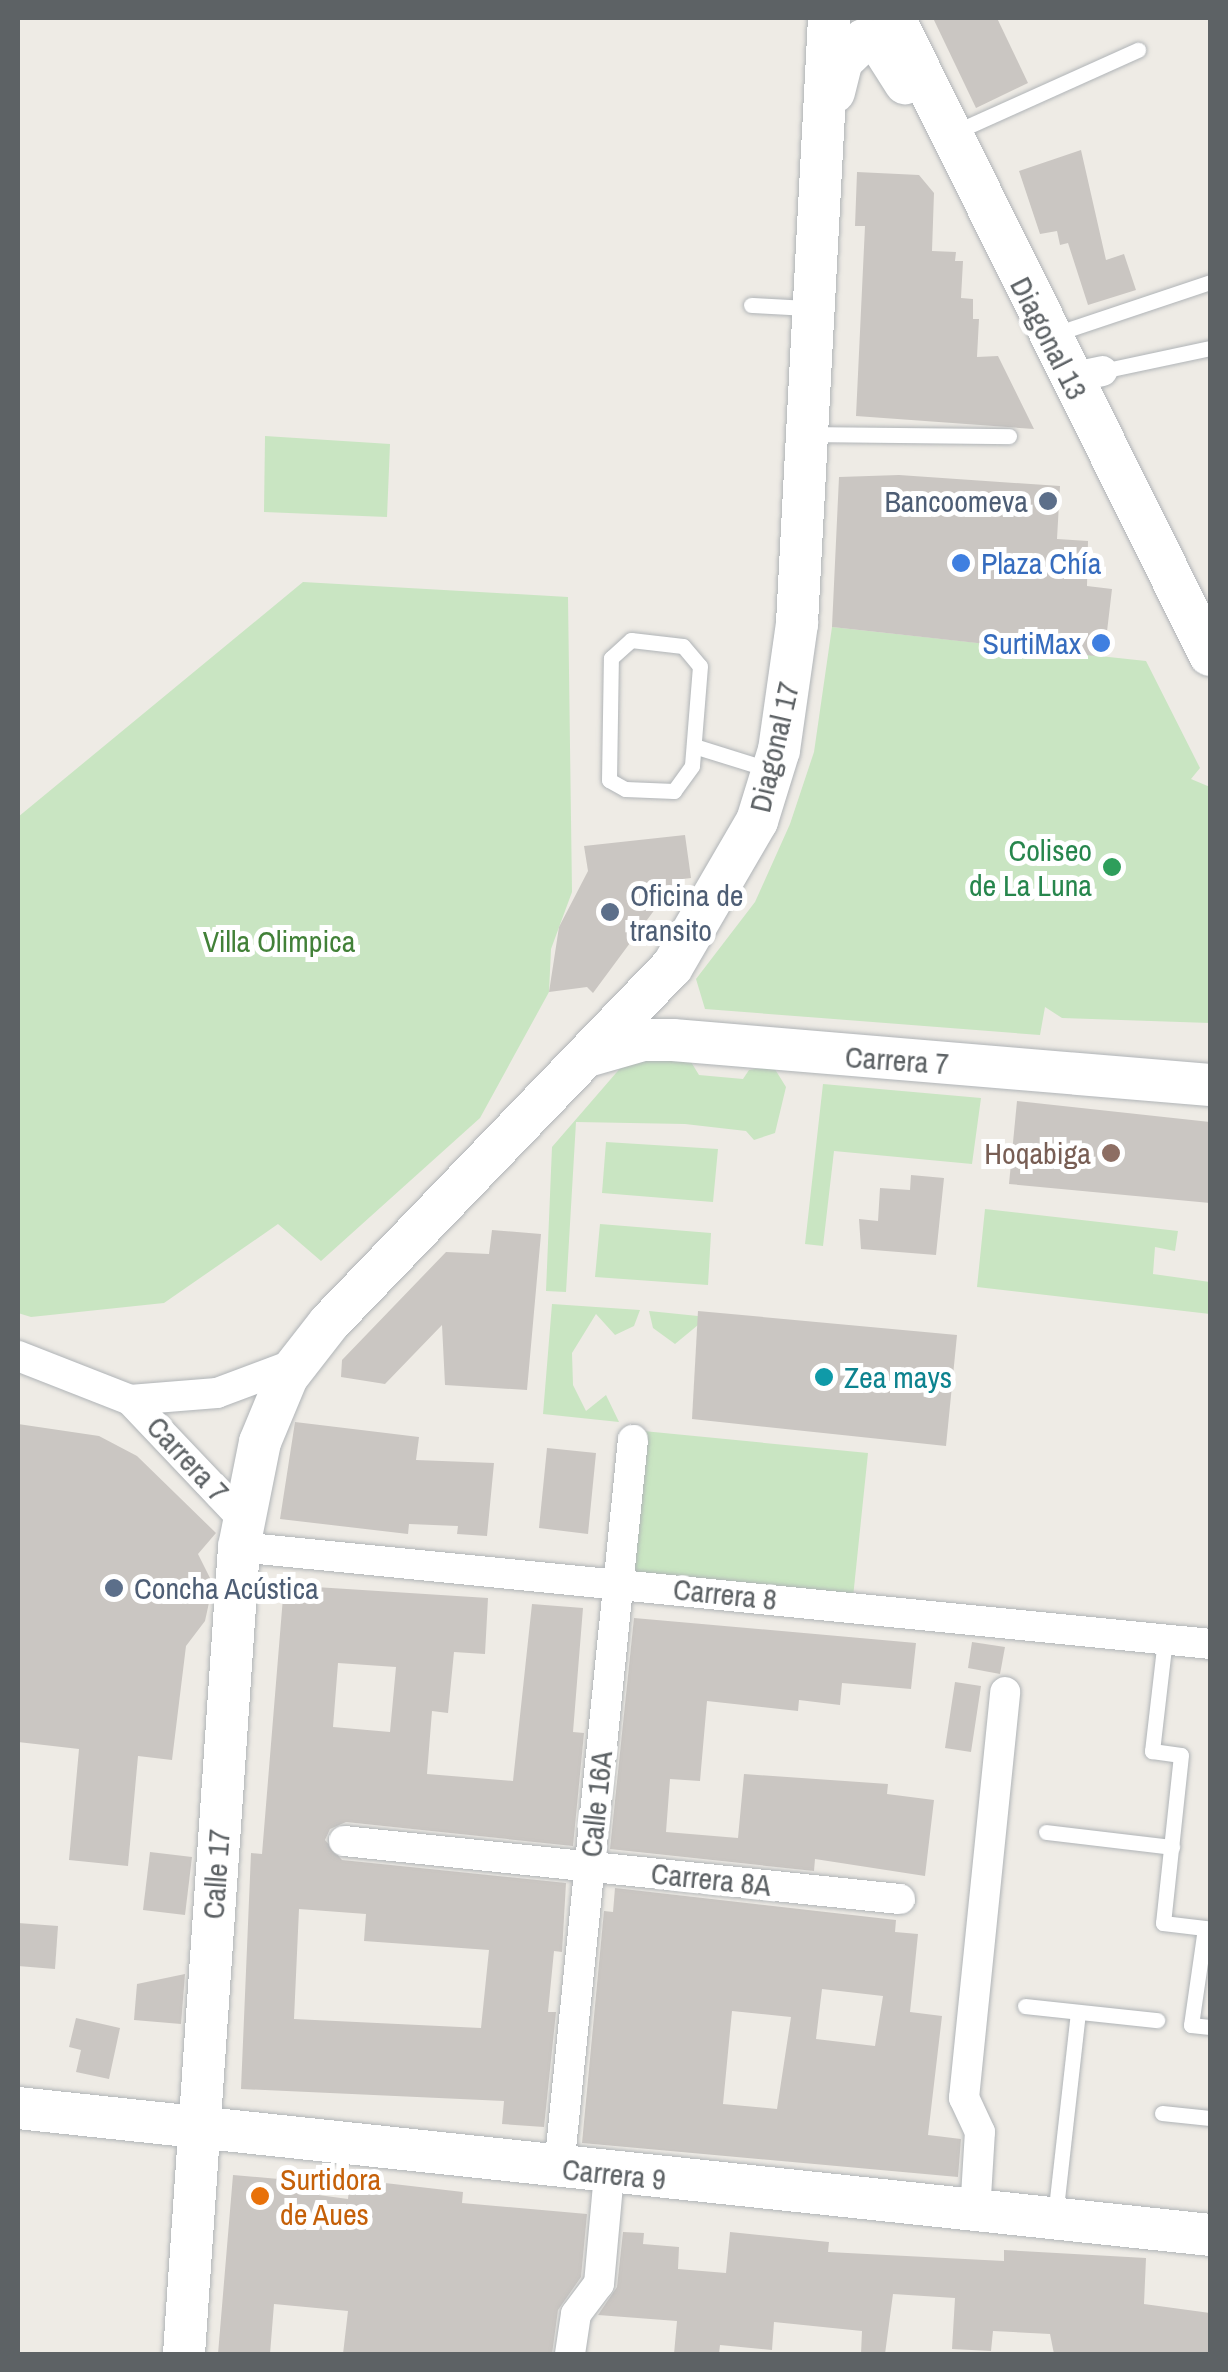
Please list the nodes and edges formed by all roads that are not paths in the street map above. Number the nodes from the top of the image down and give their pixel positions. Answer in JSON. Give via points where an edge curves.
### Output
{"nodes":[{"id":1,"x":829,"y":18,"type":"edge"},
{"id":2,"x":894,"y":18,"type":"edge"},
{"id":3,"x":1138,"y":50,"type":"dead end"},
{"id":4,"x":823,"y":98,"type":"junction"},
{"id":5,"x":952,"y":133,"type":"junction"},
{"id":6,"x":986,"y":198,"type":"junction"},
{"id":7,"x":1210,"y":282,"type":"edge"},
{"id":8,"x":751,"y":305,"type":"dead end"},
{"id":9,"x":813,"y":308,"type":"junction"},
{"id":10,"x":1048,"y":336,"type":"junction"},
{"id":11,"x":1210,"y":348,"type":"edge"},
{"id":12,"x":1086,"y":374,"type":"junction"},
{"id":13,"x":807,"y":434,"type":"junction"},
{"id":14,"x":1009,"y":436,"type":"dead end"},
{"id":15,"x":1210,"y":655,"type":"edge"},
{"id":16,"x":694,"y":746,"type":"junction"},
{"id":17,"x":774,"y":771,"type":"junction"},
{"id":18,"x":672,"y":967,"type":"junction"},
{"id":19,"x":587,"y":1056,"type":"junction"},
{"id":20,"x":1210,"y":1069,"type":"edge"},
{"id":21,"x":1210,"y":1085,"type":"edge"},
{"id":22,"x":18,"y":1356,"type":"edge"},
{"id":23,"x":281,"y":1383,"type":"junction"},
{"id":24,"x":130,"y":1400,"type":"junction"},
{"id":25,"x":633,"y":1440,"type":"dead end"},
{"id":26,"x":242,"y":1534,"type":"junction"},
{"id":27,"x":618,"y":1583,"type":"junction"},
{"id":28,"x":1165,"y":1639,"type":"junction"},
{"id":29,"x":1210,"y":1644,"type":"edge"},
{"id":30,"x":1004,"y":1692,"type":"dead end"},
{"id":31,"x":1046,"y":1832,"type":"dead end"},
{"id":32,"x":344,"y":1841,"type":"dead end"},
{"id":33,"x":1172,"y":1847,"type":"junction"},
{"id":34,"x":590,"y":1866,"type":"junction"},
{"id":35,"x":900,"y":1899,"type":"dead end"},
{"id":36,"x":1025,"y":2006,"type":"dead end"},
{"id":37,"x":1078,"y":2013,"type":"junction"},
{"id":38,"x":1157,"y":2020,"type":"dead end"},
{"id":39,"x":1210,"y":2027,"type":"edge"},
{"id":40,"x":18,"y":2108,"type":"edge"},
{"id":41,"x":1162,"y":2113,"type":"dead end"},
{"id":42,"x":1210,"y":2118,"type":"edge"},
{"id":43,"x":198,"y":2130,"type":"junction"},
{"id":44,"x":559,"y":2168,"type":"junction"},
{"id":45,"x":609,"y":2174,"type":"junction"},
{"id":46,"x":975,"y":2212,"type":"junction"},
{"id":47,"x":1054,"y":2217,"type":"junction"},
{"id":48,"x":1210,"y":2235,"type":"edge"},
{"id":49,"x":184,"y":2354,"type":"edge"},
{"id":50,"x":570,"y":2354,"type":"edge"}],
"edges":[{"from":1,"to":4,"type":"main road"},
{"from":2,"to":5,"type":"main road","name":"Diagonal 13"},
{"from":3,"to":5,"type":"lane"},
{"from":4,"to":6,"type":"main road","via":[[838,90],[851,46],[879,42],[954,182]]},
{"from":4,"to":9,"type":"main road","name":"Diagonal 17"},
{"from":5,"to":6,"type":"main road","name":"Diagonal 13"},
{"from":6,"to":10,"type":"main road","name":"Diagonal 13"},
{"from":7,"to":10,"type":"lane"},
{"from":8,"to":9,"type":"lane"},
{"from":9,"to":13,"type":"main road","name":"Diagonal 17"},
{"from":10,"to":12,"type":"main road","name":"Diagonal 13"},
{"from":11,"to":12,"type":"lane"},
{"from":12,"to":15,"type":"main road","name":"Diagonal 13"},
{"from":13,"to":14,"type":"lane"},
{"from":13,"to":17,"type":"main road","name":"Diagonal 17","via":[[797,623]]},
{"from":16,"to":16,"type":"lane","via":[[700,666],[682,646],[631,640],[617,648],[604,764],[608,780],[625,789],[674,791],[686,783]]},
{"from":16,"to":17,"type":"lane"},
{"from":17,"to":18,"type":"main road","name":"Diagonal 17","via":[[740,861]]},
{"from":18,"to":19,"type":"main road","name":"Diagonal 17"},
{"from":18,"to":20,"type":"main road","name":"Carrera 7","via":[[667,984],[674,1008],[706,1027]]},
{"from":19,"to":21,"type":"main road","name":"Carrera 7","via":[[643,1040],[673,1040]]},
{"from":19,"to":23,"type":"main road","name":"Diagonal 17","via":[[389,1256]]},
{"from":22,"to":24,"type":"street","name":"Carrera 7"},
{"from":23,"to":24,"type":"street","name":"Carrera 7"},
{"from":23,"to":26,"type":"main road","name":"Calle 17","via":[[260,1442]]},
{"from":24,"to":26,"type":"street","name":"Carrera 7"},
{"from":25,"to":27,"type":"street","name":"Calle 16A"},
{"from":26,"to":27,"type":"street","name":"Carrera 8"},
{"from":26,"to":43,"type":"main road","name":"Calle 17"},
{"from":27,"to":28,"type":"street","name":"Carrera 8"},
{"from":27,"to":34,"type":"street","name":"Calle 16A"},
{"from":28,"to":29,"type":"street","name":"Carrera 8"},
{"from":28,"to":33,"type":"lane","via":[[1152,1752],[1181,1756]]},
{"from":30,"to":46,"type":"street","via":[[964,2098],[980,2132]]},
{"from":31,"to":33,"type":"lane"},
{"from":32,"to":34,"type":"street","name":"Carrera 8A"},
{"from":33,"to":39,"type":"lane","via":[[1164,1923],[1204,1928],[1191,2025]]},
{"from":34,"to":35,"type":"street","name":"Carrera 8A"},
{"from":34,"to":44,"type":"street","name":"Calle 16A"},
{"from":36,"to":37,"type":"lane"},
{"from":37,"to":38,"type":"lane"},
{"from":37,"to":47,"type":"lane"},
{"from":40,"to":43,"type":"main road","name":"Carrera 9"},
{"from":41,"to":42,"type":"lane"},
{"from":43,"to":44,"type":"main road","name":"Carrera 9"},
{"from":43,"to":49,"type":"main road","name":"Calle 17"},
{"from":44,"to":45,"type":"main road","name":"Carrera 9"},
{"from":45,"to":46,"type":"main road","name":"Carrera 9"},
{"from":45,"to":50,"type":"street","via":[[599,2284],[576,2314]]},
{"from":46,"to":47,"type":"main road","name":"Carrera 9"},
{"from":47,"to":48,"type":"main road","name":"Carrera 9"}]}
